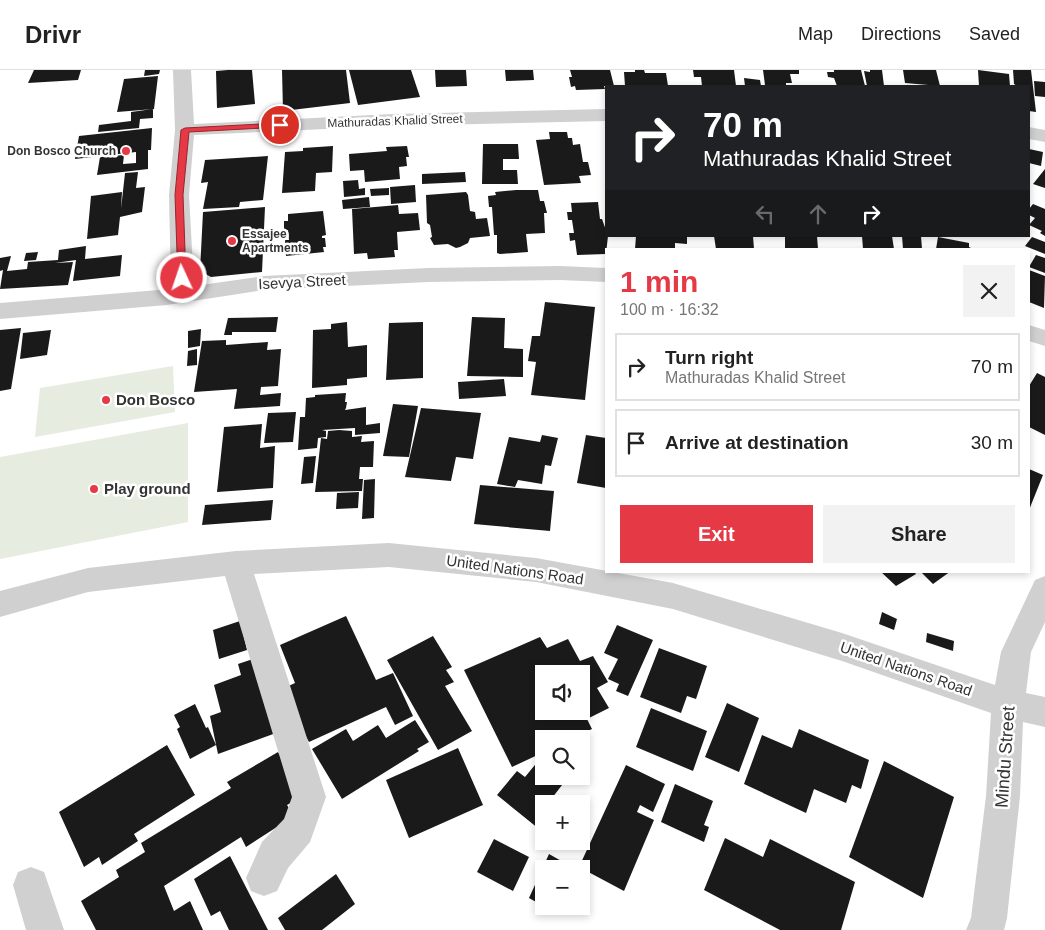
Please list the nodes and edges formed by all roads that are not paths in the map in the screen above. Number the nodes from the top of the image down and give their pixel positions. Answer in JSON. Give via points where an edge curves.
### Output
{"nodes":[{"id":1,"x":182,"y":70,"type":"edge"},
{"id":2,"x":605,"y":115,"type":"edge"},
{"id":3,"x":185,"y":130,"type":"junction"},
{"id":4,"x":1030,"y":133,"type":"edge"},
{"id":5,"x":1045,"y":136,"type":"edge"},
{"id":6,"x":605,"y":275,"type":"edge"},
{"id":7,"x":183,"y":295,"type":"junction"},
{"id":8,"x":0,"y":311,"type":"edge"},
{"id":9,"x":1030,"y":333,"type":"edge"},
{"id":10,"x":1045,"y":338,"type":"edge"},
{"id":11,"x":236,"y":563,"type":"junction"},
{"id":12,"x":1045,"y":590,"type":"edge"},
{"id":13,"x":0,"y":604,"type":"edge"},
{"id":14,"x":1008,"y":704,"type":"junction"},
{"id":15,"x":1045,"y":712,"type":"edge"},
{"id":16,"x":264,"y":878,"type":"dead end"},
{"id":17,"x":31,"y":885,"type":"dead end"},
{"id":18,"x":45,"y":930,"type":"edge"},
{"id":19,"x":985,"y":930,"type":"edge"}],
"edges":[{"from":1,"to":3,"type":"street"},
{"from":2,"to":3,"type":"street","name":"Mathuradas Khalid Street","via":[[393,120]]},
{"from":3,"to":7,"type":"street","via":[[179,195]]},
{"from":4,"to":5,"type":"street"},
{"from":6,"to":7,"type":"street","name":"Isevya Street","via":[[428,275],[264,283]]},
{"from":7,"to":8,"type":"street","name":"Isevya Street"},
{"from":9,"to":10,"type":"street"},
{"from":11,"to":13,"type":"street","name":"United Nations Road","via":[[88,580]]},
{"from":11,"to":14,"type":"street","name":"United Nations Road","via":[[389,555],[536,570],[673,596],[842,647]]},
{"from":11,"to":16,"type":"street","via":[[309,797],[298,830],[275,855]]},
{"from":12,"to":14,"type":"street","name":"Mindu Street","via":[[1016,652]]},
{"from":14,"to":15,"type":"street","name":"United Nations Road"},
{"from":14,"to":19,"type":"street","name":"Mindu Street","via":[[1003,796]]},
{"from":17,"to":18,"type":"street"}]}
